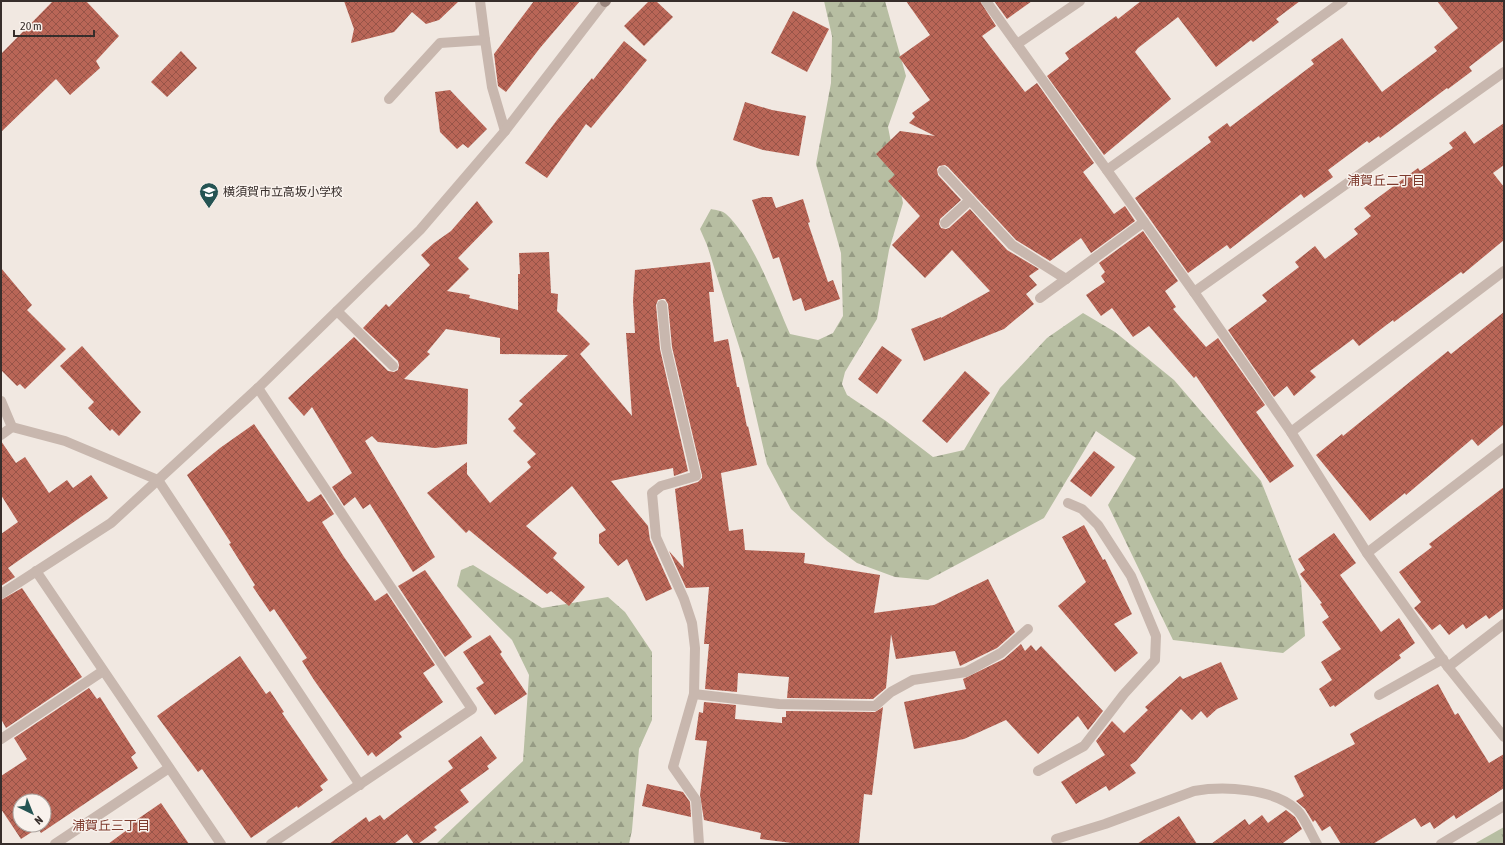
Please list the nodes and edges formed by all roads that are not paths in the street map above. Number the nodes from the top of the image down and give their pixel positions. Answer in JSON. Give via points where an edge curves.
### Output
{"nodes":[{"id":1,"x":480,"y":1,"type":"edge"},
{"id":2,"x":605,"y":1,"type":"edge"},
{"id":3,"x":986,"y":1,"type":"edge"},
{"id":4,"x":1080,"y":1,"type":"edge"},
{"id":5,"x":1343,"y":1,"type":"edge"},
{"id":6,"x":485,"y":40,"type":"junction"},
{"id":7,"x":1017,"y":44,"type":"junction"},
{"id":8,"x":1504,"y":72,"type":"edge"},
{"id":9,"x":389,"y":99,"type":"dead end"},
{"id":10,"x":505,"y":131,"type":"junction"},
{"id":11,"x":1107,"y":170,"type":"junction"},
{"id":12,"x":942,"y":171,"type":"dead end"},
{"id":13,"x":970,"y":200,"type":"junction"},
{"id":14,"x":1144,"y":222,"type":"junction"},
{"id":15,"x":945,"y":223,"type":"dead end"},
{"id":16,"x":1504,"y":271,"type":"edge"},
{"id":17,"x":1066,"y":279,"type":"junction"},
{"id":18,"x":1194,"y":292,"type":"junction"},
{"id":19,"x":1040,"y":298,"type":"dead end"},
{"id":20,"x":662,"y":305,"type":"dead end"},
{"id":21,"x":337,"y":311,"type":"junction"},
{"id":22,"x":393,"y":366,"type":"dead end"},
{"id":23,"x":258,"y":388,"type":"junction"},
{"id":24,"x":1,"y":401,"type":"edge"},
{"id":25,"x":12,"y":427,"type":"junction"},
{"id":26,"x":1291,"y":432,"type":"junction"},
{"id":27,"x":1,"y":435,"type":"edge"},
{"id":28,"x":1504,"y":448,"type":"edge"},
{"id":29,"x":158,"y":480,"type":"junction"},
{"id":30,"x":1068,"y":502,"type":"dead end"},
{"id":31,"x":1367,"y":552,"type":"junction"},
{"id":32,"x":36,"y":571,"type":"junction"},
{"id":33,"x":1,"y":594,"type":"edge"},
{"id":34,"x":1504,"y":624,"type":"edge"},
{"id":35,"x":1028,"y":629,"type":"dead end"},
{"id":36,"x":1445,"y":663,"type":"junction"},
{"id":37,"x":103,"y":671,"type":"junction"},
{"id":38,"x":694,"y":694,"type":"junction"},
{"id":39,"x":1379,"y":696,"type":"dead end"},
{"id":40,"x":1504,"y":737,"type":"edge"},
{"id":41,"x":1,"y":739,"type":"edge"},
{"id":42,"x":170,"y":768,"type":"junction"},
{"id":43,"x":1038,"y":771,"type":"dead end"},
{"id":44,"x":360,"y":785,"type":"junction"},
{"id":45,"x":1504,"y":806,"type":"edge"},
{"id":46,"x":1056,"y":839,"type":"dead end"},
{"id":47,"x":55,"y":844,"type":"edge"},
{"id":48,"x":221,"y":844,"type":"edge"},
{"id":49,"x":271,"y":844,"type":"edge"},
{"id":50,"x":699,"y":844,"type":"edge"},
{"id":51,"x":1317,"y":844,"type":"edge"},
{"id":52,"x":1441,"y":844,"type":"edge"}],
"edges":[{"from":1,"to":6,"type":"street"},
{"from":2,"to":10,"type":"street"},
{"from":3,"to":7,"type":"street"},
{"from":4,"to":7,"type":"street"},
{"from":5,"to":11,"type":"street"},
{"from":6,"to":9,"type":"street","via":[[440,43]]},
{"from":6,"to":10,"type":"street","via":[[492,87]]},
{"from":7,"to":11,"type":"street"},
{"from":8,"to":18,"type":"street"},
{"from":10,"to":21,"type":"street","via":[[420,230]]},
{"from":11,"to":14,"type":"street"},
{"from":12,"to":13,"type":"street"},
{"from":13,"to":15,"type":"street"},
{"from":13,"to":17,"type":"street","via":[[1012,245]]},
{"from":14,"to":17,"type":"street"},
{"from":14,"to":18,"type":"street"},
{"from":16,"to":26,"type":"street"},
{"from":17,"to":19,"type":"street"},
{"from":18,"to":26,"type":"street"},
{"from":20,"to":38,"type":"street","via":[[666,348],[696,476],[661,486],[652,494],[656,537],[684,599],[692,624],[695,648]]},
{"from":21,"to":22,"type":"street"},
{"from":21,"to":23,"type":"street"},
{"from":23,"to":29,"type":"street"},
{"from":23,"to":44,"type":"street","via":[[472,709]]},
{"from":24,"to":25,"type":"street"},
{"from":25,"to":27,"type":"street"},
{"from":25,"to":29,"type":"street","via":[[65,441]]},
{"from":26,"to":31,"type":"street"},
{"from":28,"to":31,"type":"street"},
{"from":29,"to":32,"type":"street","via":[[111,523]]},
{"from":29,"to":44,"type":"street"},
{"from":30,"to":43,"type":"street","via":[[1082,509],[1098,525],[1131,576],[1156,636],[1155,660],[1124,694],[1084,746]]},
{"from":31,"to":36,"type":"street"},
{"from":32,"to":33,"type":"street"},
{"from":32,"to":37,"type":"street"},
{"from":34,"to":36,"type":"street"},
{"from":35,"to":38,"type":"street","via":[[1001,653],[966,672],[913,680],[891,692],[875,706],[779,704]]},
{"from":36,"to":39,"type":"street"},
{"from":36,"to":40,"type":"street"},
{"from":37,"to":41,"type":"street"},
{"from":37,"to":42,"type":"street"},
{"from":38,"to":50,"type":"street","via":[[673,767],[696,800]]},
{"from":42,"to":47,"type":"street"},
{"from":42,"to":48,"type":"street"},
{"from":44,"to":49,"type":"street"},
{"from":45,"to":52,"type":"street"},
{"from":46,"to":51,"type":"street","via":[[1208,788],[1247,790],[1283,800],[1298,810]]}]}
